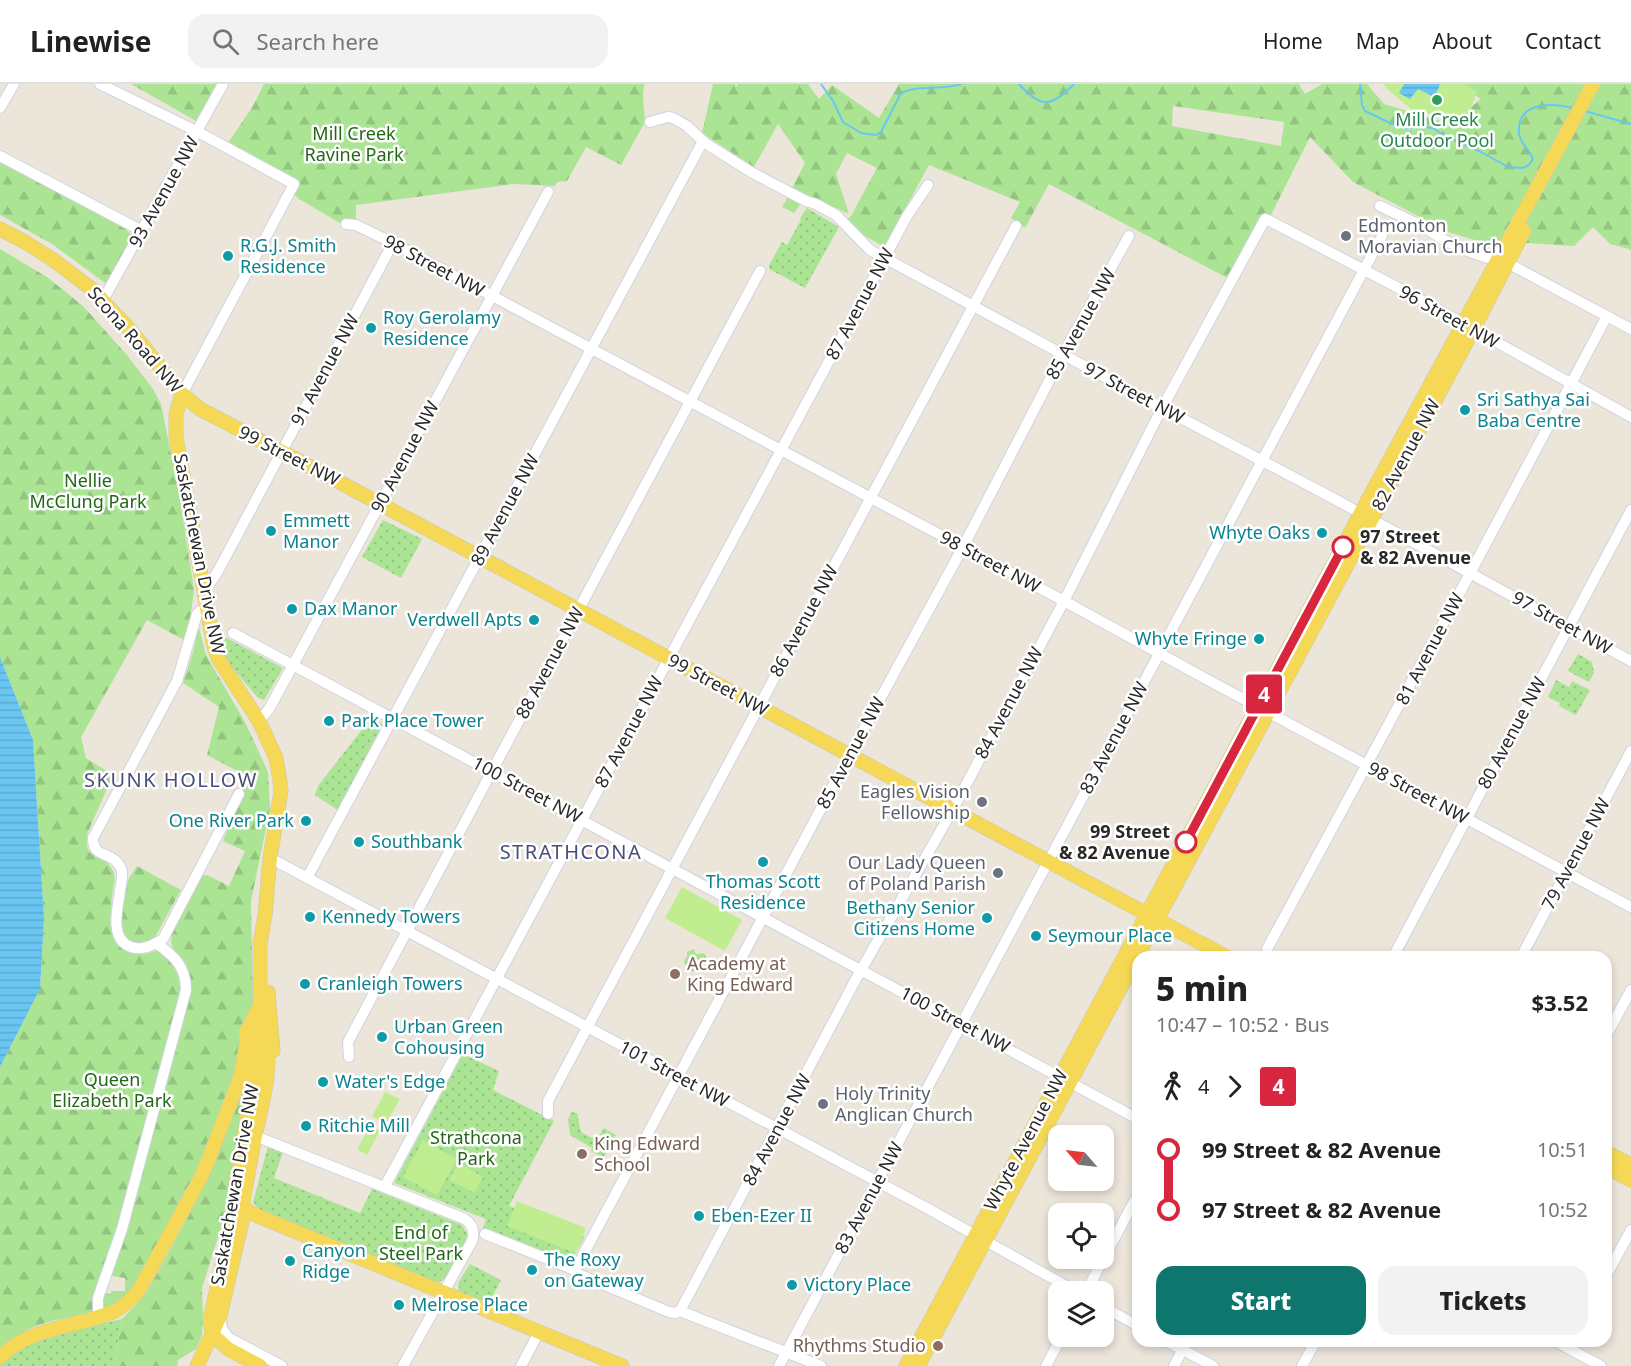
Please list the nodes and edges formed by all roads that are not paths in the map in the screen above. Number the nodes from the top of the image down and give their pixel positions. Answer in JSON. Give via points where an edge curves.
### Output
{"nodes":[{"id":1,"x":14,"y":84,"type":"edge"},
{"id":2,"x":100,"y":84,"type":"edge"},
{"id":3,"x":223,"y":84,"type":"edge"},
{"id":4,"x":1593,"y":84,"type":"edge"},
{"id":5,"x":1603,"y":84,"type":"edge"},
{"id":6,"x":0,"y":108,"type":"edge"},
{"id":7,"x":650,"y":122,"type":"dead end"},
{"id":8,"x":198,"y":132,"type":"junction"},
{"id":9,"x":703,"y":141,"type":"junction"},
{"id":10,"x":0,"y":156,"type":"edge"},
{"id":11,"x":928,"y":185,"type":"dead end"},
{"id":12,"x":548,"y":192,"type":"dead end"},
{"id":13,"x":1380,"y":206,"type":"dead end"},
{"id":14,"x":1265,"y":219,"type":"joint"},
{"id":15,"x":346,"y":225,"type":"dead end"},
{"id":16,"x":1016,"y":225,"type":"dead end"},
{"id":17,"x":0,"y":229,"type":"edge"},
{"id":18,"x":1520,"y":230,"type":"junction"},
{"id":19,"x":142,"y":231,"type":"junction"},
{"id":20,"x":1129,"y":236,"type":"dead end"},
{"id":21,"x":1382,"y":236,"type":"dead end"},
{"id":22,"x":393,"y":243,"type":"junction"},
{"id":23,"x":884,"y":258,"type":"junction"},
{"id":24,"x":1502,"y":263,"type":"junction"},
{"id":25,"x":760,"y":271,"type":"dead end"},
{"id":26,"x":1364,"y":271,"type":"junction"},
{"id":27,"x":492,"y":296,"type":"junction"},
{"id":28,"x":103,"y":300,"type":"junction"},
{"id":29,"x":974,"y":307,"type":"junction"},
{"id":30,"x":1607,"y":316,"type":"junction"},
{"id":31,"x":1468,"y":327,"type":"junction"},
{"id":32,"x":1631,"y":329,"type":"edge"},
{"id":33,"x":591,"y":349,"type":"junction"},
{"id":34,"x":1064,"y":354,"type":"junction"},
{"id":35,"x":1571,"y":384,"type":"junction"},
{"id":36,"x":182,"y":394,"type":"junction"},
{"id":37,"x":690,"y":402,"type":"junction"},
{"id":38,"x":1162,"y":408,"type":"junction"},
{"id":39,"x":208,"y":414,"type":"joint"},
{"id":40,"x":1631,"y":417,"type":"edge"},
{"id":41,"x":781,"y":450,"type":"junction"},
{"id":42,"x":281,"y":451,"type":"junction"},
{"id":43,"x":1262,"y":461,"type":"junction"},
{"id":44,"x":870,"y":498,"type":"junction"},
{"id":45,"x":380,"y":504,"type":"junction"},
{"id":46,"x":1631,"y":510,"type":"edge"},
{"id":47,"x":1366,"y":517,"type":"junction"},
{"id":48,"x":963,"y":547,"type":"junction"},
{"id":49,"x":479,"y":557,"type":"junction"},
{"id":50,"x":1470,"y":574,"type":"junction"},
{"id":51,"x":205,"y":591,"type":"junction"},
{"id":52,"x":1064,"y":601,"type":"junction"},
{"id":53,"x":208,"y":609,"type":"junction"},
{"id":54,"x":579,"y":610,"type":"junction"},
{"id":55,"x":1568,"y":627,"type":"junction"},
{"id":56,"x":233,"y":633,"type":"dead end"},
{"id":57,"x":1159,"y":653,"type":"junction"},
{"id":58,"x":669,"y":659,"type":"junction"},
{"id":59,"x":1631,"y":661,"type":"edge"},
{"id":60,"x":293,"y":664,"type":"junction"},
{"id":61,"x":758,"y":707,"type":"junction"},
{"id":62,"x":1263,"y":709,"type":"junction"},
{"id":63,"x":393,"y":718,"type":"junction"},
{"id":64,"x":259,"y":721,"type":"junction"},
{"id":65,"x":1631,"y":751,"type":"edge"},
{"id":66,"x":849,"y":756,"type":"junction"},
{"id":67,"x":1366,"y":765,"type":"junction"},
{"id":68,"x":492,"y":771,"type":"junction"},
{"id":69,"x":239,"y":794,"type":"dead end"},
{"id":70,"x":952,"y":811,"type":"junction"},
{"id":71,"x":582,"y":819,"type":"junction"},
{"id":72,"x":1466,"y":819,"type":"junction"},
{"id":73,"x":270,"y":858,"type":"junction"},
{"id":74,"x":1048,"y":862,"type":"junction"},
{"id":75,"x":672,"y":868,"type":"junction"},
{"id":76,"x":1566,"y":872,"type":"junction"},
{"id":77,"x":307,"y":878,"type":"junction"},
{"id":78,"x":1631,"y":907,"type":"edge"},
{"id":79,"x":265,"y":915,"type":"junction"},
{"id":80,"x":763,"y":917,"type":"junction"},
{"id":81,"x":1152,"y":917,"type":"junction"},
{"id":82,"x":406,"y":932,"type":"junction"},
{"id":83,"x":159,"y":941,"type":"junction"},
{"id":84,"x":1268,"y":949,"type":"dead end"},
{"id":85,"x":1134,"y":951,"type":"edge"},
{"id":86,"x":1216,"y":951,"type":"edge"},
{"id":87,"x":1396,"y":951,"type":"edge"},
{"id":88,"x":1524,"y":951,"type":"edge"},
{"id":89,"x":1132,"y":954,"type":"edge"},
{"id":90,"x":862,"y":969,"type":"junction"},
{"id":91,"x":496,"y":980,"type":"junction"},
{"id":92,"x":1631,"y":990,"type":"edge"},
{"id":93,"x":963,"y":1024,"type":"junction"},
{"id":94,"x":1612,"y":1025,"type":"edge"},
{"id":95,"x":586,"y":1028,"type":"junction"},
{"id":96,"x":254,"y":1039,"type":"junction"},
{"id":97,"x":349,"y":1057,"type":"dead end"},
{"id":98,"x":679,"y":1077,"type":"junction"},
{"id":99,"x":1065,"y":1079,"type":"junction"},
{"id":100,"x":266,"y":1082,"type":"junction"},
{"id":101,"x":548,"y":1114,"type":"dead end"},
{"id":102,"x":1132,"y":1116,"type":"edge"},
{"id":103,"x":777,"y":1129,"type":"junction"},
{"id":104,"x":255,"y":1136,"type":"junction"},
{"id":105,"x":1612,"y":1155,"type":"edge"},
{"id":106,"x":1631,"y":1165,"type":"edge"},
{"id":107,"x":1612,"y":1170,"type":"edge"},
{"id":108,"x":1631,"y":1180,"type":"edge"},
{"id":109,"x":878,"y":1182,"type":"junction"},
{"id":110,"x":385,"y":1186,"type":"junction"},
{"id":111,"x":1132,"y":1205,"type":"edge"},
{"id":112,"x":245,"y":1209,"type":"junction"},
{"id":113,"x":1631,"y":1230,"type":"edge"},
{"id":114,"x":484,"y":1234,"type":"dead end"},
{"id":115,"x":980,"y":1237,"type":"junction"},
{"id":116,"x":1114,"y":1239,"type":"edge"},
{"id":117,"x":227,"y":1241,"type":"junction"},
{"id":118,"x":1612,"y":1265,"type":"edge"},
{"id":119,"x":575,"y":1270,"type":"junction"},
{"id":120,"x":1058,"y":1281,"type":"edge"},
{"id":121,"x":443,"y":1293,"type":"junction"},
{"id":122,"x":680,"y":1311,"type":"junction"},
{"id":123,"x":1114,"y":1313,"type":"edge"},
{"id":124,"x":219,"y":1316,"type":"junction"},
{"id":125,"x":98,"y":1317,"type":"junction"},
{"id":126,"x":1132,"y":1323,"type":"edge"},
{"id":127,"x":539,"y":1332,"type":"junction"},
{"id":128,"x":212,"y":1334,"type":"junction"},
{"id":129,"x":1056,"y":1347,"type":"edge"},
{"id":130,"x":1184,"y":1347,"type":"edge"},
{"id":131,"x":1188,"y":1347,"type":"edge"},
{"id":132,"x":1313,"y":1347,"type":"edge"},
{"id":133,"x":1573,"y":1347,"type":"edge"},
{"id":134,"x":228,"y":1349,"type":"junction"},
{"id":135,"x":786,"y":1352,"type":"junction"},
{"id":136,"x":0,"y":1357,"type":"edge"},
{"id":137,"x":199,"y":1361,"type":"edge"},
{"id":138,"x":260,"y":1366,"type":"edge"},
{"id":139,"x":282,"y":1366,"type":"edge"},
{"id":140,"x":403,"y":1366,"type":"edge"},
{"id":141,"x":521,"y":1366,"type":"edge"},
{"id":142,"x":622,"y":1366,"type":"edge"},
{"id":143,"x":779,"y":1366,"type":"edge"},
{"id":144,"x":821,"y":1366,"type":"edge"},
{"id":145,"x":906,"y":1366,"type":"edge"},
{"id":146,"x":918,"y":1366,"type":"edge"},
{"id":147,"x":1046,"y":1366,"type":"edge"},
{"id":148,"x":1174,"y":1366,"type":"edge"},
{"id":149,"x":1213,"y":1366,"type":"edge"},
{"id":150,"x":1302,"y":1366,"type":"edge"},
{"id":151,"x":1601,"y":1366,"type":"edge"}],
"edges":[{"from":1,"to":6,"type":"street"},
{"from":2,"to":8,"type":"street"},
{"from":3,"to":8,"type":"street","name":"93 Avenue NW"},
{"from":4,"to":18,"type":"main road","name":"82 Avenue NW"},
{"from":5,"to":18,"type":"main road","name":"82 Avenue NW"},
{"from":7,"to":9,"type":"street","name":"97 Street NW","via":[[673,118]]},
{"from":8,"to":19,"type":"street","name":"93 Avenue NW"},
{"from":8,"to":36,"type":"street","via":[[294,184]]},
{"from":9,"to":23,"type":"street","name":"97 Street NW","via":[[751,172],[836,215],[865,246]]},
{"from":9,"to":33,"type":"street","name":"89 Avenue NW"},
{"from":10,"to":19,"type":"street"},
{"from":11,"to":23,"type":"street","name":"87 Avenue NW"},
{"from":12,"to":27,"type":"street","name":"90 Avenue NW"},
{"from":13,"to":24,"type":"street","via":[[1442,239]]},
{"from":14,"to":26,"type":"street","name":"96 Street NW"},
{"from":14,"to":38,"type":"street","name":"84 Avenue NW"},
{"from":15,"to":22,"type":"street","name":"98 Street NW","via":[[356,225]]},
{"from":16,"to":29,"type":"street","name":"86 Avenue NW"},
{"from":17,"to":28,"type":"main road","name":"Scona Road NW","via":[[52,259]]},
{"from":18,"to":24,"type":"main road","name":"82 Avenue NW"},
{"from":19,"to":28,"type":"street","name":"93 Avenue NW"},
{"from":20,"to":34,"type":"street","name":"85 Avenue NW"},
{"from":21,"to":26,"type":"street","name":"83 Avenue NW"},
{"from":22,"to":27,"type":"street","name":"98 Street NW"},
{"from":22,"to":42,"type":"street","name":"91 Avenue NW"},
{"from":23,"to":29,"type":"street","name":"97 Street NW"},
{"from":23,"to":41,"type":"street","name":"87 Avenue NW"},
{"from":24,"to":30,"type":"street"},
{"from":24,"to":31,"type":"main road","name":"82 Avenue NW"},
{"from":25,"to":37,"type":"street","name":"88 Avenue NW"},
{"from":26,"to":31,"type":"street","name":"96 Street NW"},
{"from":26,"to":43,"type":"street","name":"83 Avenue NW"},
{"from":27,"to":33,"type":"street","name":"98 Street NW"},
{"from":27,"to":45,"type":"street","name":"90 Avenue NW"},
{"from":28,"to":36,"type":"main road","name":"Scona Road NW"},
{"from":29,"to":34,"type":"street","name":"97 Street NW"},
{"from":29,"to":44,"type":"street","name":"86 Avenue NW"},
{"from":30,"to":32,"type":"street"},
{"from":30,"to":35,"type":"street","name":"81 Avenue NW"},
{"from":31,"to":35,"type":"street","name":"96 Street NW"},
{"from":31,"to":47,"type":"main road","name":"82 Avenue NW"},
{"from":33,"to":37,"type":"street","name":"98 Street NW"},
{"from":33,"to":49,"type":"street","name":"89 Avenue NW"},
{"from":34,"to":38,"type":"street","name":"97 Street NW"},
{"from":34,"to":48,"type":"street","name":"85 Avenue NW"},
{"from":35,"to":40,"type":"street","name":"96 Street NW"},
{"from":35,"to":50,"type":"street","name":"81 Avenue NW"},
{"from":36,"to":39,"type":"main road","name":"Scona Road NW"},
{"from":36,"to":51,"type":"main road","name":"Saskatchewan Drive NW","via":[[177,407],[176,437]]},
{"from":37,"to":41,"type":"street","name":"98 Street NW"},
{"from":37,"to":54,"type":"street","name":"88 Avenue NW"},
{"from":38,"to":43,"type":"street","name":"97 Street NW"},
{"from":38,"to":52,"type":"street","name":"84 Avenue NW"},
{"from":39,"to":42,"type":"main road","name":"99 Street NW"},
{"from":41,"to":44,"type":"street","name":"98 Street NW"},
{"from":41,"to":58,"type":"street","name":"87 Avenue NW"},
{"from":42,"to":45,"type":"main road","name":"99 Street NW"},
{"from":42,"to":51,"type":"street","name":"91 Avenue NW"},
{"from":43,"to":47,"type":"street","name":"97 Street NW"},
{"from":43,"to":57,"type":"street","name":"83 Avenue NW"},
{"from":44,"to":48,"type":"street","name":"98 Street NW"},
{"from":44,"to":61,"type":"street","name":"86 Avenue NW"},
{"from":45,"to":49,"type":"main road","name":"99 Street NW"},
{"from":45,"to":60,"type":"street","name":"90 Avenue NW"},
{"from":46,"to":55,"type":"street","name":"80 Avenue NW"},
{"from":47,"to":50,"type":"street","name":"97 Street NW"},
{"from":47,"to":62,"type":"main road","name":"82 Avenue NW"},
{"from":48,"to":52,"type":"street","name":"98 Street NW"},
{"from":48,"to":66,"type":"street","name":"85 Avenue NW"},
{"from":49,"to":54,"type":"main road","name":"99 Street NW"},
{"from":49,"to":63,"type":"street","name":"89 Avenue NW"},
{"from":50,"to":55,"type":"street","name":"97 Street NW"},
{"from":50,"to":67,"type":"street","name":"81 Avenue NW"},
{"from":51,"to":53,"type":"main road","name":"Saskatchewan Drive NW"},
{"from":52,"to":57,"type":"street","name":"98 Street NW"},
{"from":52,"to":70,"type":"street","name":"84 Avenue NW"},
{"from":53,"to":64,"type":"main road","name":"Saskatchewan Drive NW","via":[[216,654]]},
{"from":53,"to":83,"type":"street","via":[[197,614],[177,681],[92,842],[101,854],[114,858],[121,866],[117,927],[122,940],[136,948],[147,948]]},
{"from":54,"to":58,"type":"main road","name":"99 Street NW"},
{"from":54,"to":68,"type":"street","name":"88 Avenue NW"},
{"from":55,"to":59,"type":"street","name":"97 Street NW"},
{"from":55,"to":72,"type":"street","name":"80 Avenue NW"},
{"from":56,"to":60,"type":"street","name":"100 Street NW"},
{"from":57,"to":62,"type":"street","name":"98 Street NW"},
{"from":57,"to":74,"type":"street","name":"83 Avenue NW"},
{"from":58,"to":61,"type":"main road","name":"99 Street NW"},
{"from":58,"to":71,"type":"street","name":"87 Avenue NW"},
{"from":60,"to":63,"type":"street","name":"100 Street NW"},
{"from":60,"to":64,"type":"street","name":"90 Avenue NW"},
{"from":61,"to":66,"type":"main road","name":"99 Street NW"},
{"from":61,"to":75,"type":"street","name":"86 Avenue NW"},
{"from":62,"to":67,"type":"street","name":"98 Street NW"},
{"from":62,"to":81,"type":"main road","name":"82 Avenue NW"},
{"from":63,"to":68,"type":"street","name":"100 Street NW"},
{"from":63,"to":77,"type":"street","name":"89 Avenue NW"},
{"from":64,"to":73,"type":"main road","name":"Saskatchewan Drive NW","via":[[276,758],[281,791]]},
{"from":65,"to":76,"type":"street","name":"79 Avenue NW"},
{"from":66,"to":70,"type":"main road","name":"99 Street NW"},
{"from":66,"to":80,"type":"street","name":"85 Avenue NW"},
{"from":67,"to":72,"type":"street","name":"98 Street NW"},
{"from":67,"to":84,"type":"street","name":"81 Avenue NW"},
{"from":68,"to":71,"type":"street","name":"100 Street NW"},
{"from":68,"to":82,"type":"street","name":"88 Avenue NW"},
{"from":69,"to":83,"type":"street"},
{"from":70,"to":74,"type":"main road","name":"99 Street NW"},
{"from":70,"to":90,"type":"street","name":"84 Avenue NW"},
{"from":71,"to":75,"type":"street","name":"100 Street NW"},
{"from":71,"to":91,"type":"street","name":"87 Avenue NW"},
{"from":72,"to":76,"type":"street","name":"98 Street NW"},
{"from":72,"to":87,"type":"street","name":"80 Avenue NW"},
{"from":73,"to":77,"type":"street","name":"101 Street NW"},
{"from":73,"to":79,"type":"main road","name":"Saskatchewan Drive NW"},
{"from":74,"to":81,"type":"main road","name":"99 Street NW"},
{"from":74,"to":93,"type":"street","name":"83 Avenue NW"},
{"from":75,"to":80,"type":"street","name":"100 Street NW"},
{"from":75,"to":95,"type":"street","name":"86 Avenue NW"},
{"from":76,"to":78,"type":"street","name":"98 Street NW"},
{"from":76,"to":88,"type":"street","name":"79 Avenue NW"},
{"from":77,"to":82,"type":"street","name":"101 Street NW"},
{"from":79,"to":96,"type":"main road","name":"Saskatchewan Drive NW","via":[[260,944],[260,1001],[248,1029]]},
{"from":79,"to":100,"type":"main road","name":"Saskatchewan Drive NW","via":[[273,1060]]},
{"from":80,"to":90,"type":"street","name":"100 Street NW"},
{"from":80,"to":98,"type":"street","name":"85 Avenue NW"},
{"from":81,"to":85,"type":"main road","name":"Whyte Avenue NW"},
{"from":81,"to":86,"type":"main road","name":"99 Street NW"},
{"from":82,"to":91,"type":"street","name":"101 Street NW"},
{"from":82,"to":97,"type":"street","name":"88 Avenue NW","via":[[348,1042]]},
{"from":83,"to":125,"type":"street","via":[[180,963],[186,990],[122,1229],[99,1294]]},
{"from":89,"to":99,"type":"main road","name":"Whyte Avenue NW"},
{"from":90,"to":93,"type":"street","name":"100 Street NW"},
{"from":90,"to":103,"type":"street","name":"84 Avenue NW"},
{"from":91,"to":95,"type":"street","name":"101 Street NW"},
{"from":91,"to":110,"type":"street","name":"87 Avenue NW"},
{"from":92,"to":94,"type":"street"},
{"from":93,"to":99,"type":"street","name":"100 Street NW"},
{"from":93,"to":109,"type":"street","name":"83 Avenue NW"},
{"from":95,"to":98,"type":"street","name":"101 Street NW"},
{"from":95,"to":101,"type":"street","name":"86 Avenue NW","via":[[548,1101]]},
{"from":96,"to":100,"type":"main road","name":"Saskatchewan Drive NW","via":[[263,1038],[267,1045]]},
{"from":96,"to":117,"type":"main road","name":"Saskatchewan Drive NW"},
{"from":96,"to":125,"type":"main road","via":[[200,1179],[139,1290],[116,1311]]},
{"from":98,"to":103,"type":"street","name":"101 Street NW"},
{"from":98,"to":119,"type":"street","name":"85 Avenue NW"},
{"from":99,"to":102,"type":"street","name":"100 Street NW"},
{"from":99,"to":115,"type":"main road","name":"Whyte Avenue NW"},
{"from":100,"to":104,"type":"main road","name":"Saskatchewan Drive NW"},
{"from":103,"to":109,"type":"street","name":"101 Street NW"},
{"from":103,"to":122,"type":"street","name":"84 Avenue NW"},
{"from":104,"to":110,"type":"street"},
{"from":104,"to":112,"type":"main road","name":"Saskatchewan Drive NW","via":[[243,1201]]},
{"from":105,"to":106,"type":"main road"},
{"from":107,"to":108,"type":"main road"},
{"from":109,"to":115,"type":"street","name":"101 Street NW"},
{"from":109,"to":135,"type":"street","name":"83 Avenue NW"},
{"from":110,"to":121,"type":"street","via":[[471,1225],[472,1241]]},
{"from":111,"to":116,"type":"street"},
{"from":112,"to":117,"type":"main road"},
{"from":112,"to":121,"type":"main road"},
{"from":112,"to":124,"type":"main road","name":"Saskatchewan Drive NW"},
{"from":113,"to":118,"type":"street"},
{"from":114,"to":119,"type":"street"},
{"from":115,"to":120,"type":"street","name":"101 Street NW"},
{"from":115,"to":145,"type":"main road","name":"Whyte Avenue NW"},
{"from":115,"to":146,"type":"main road","name":"Whyte Avenue NW"},
{"from":117,"to":128,"type":"main road","name":"Saskatchewan Drive NW","via":[[210,1320]]},
{"from":119,"to":122,"type":"street","via":[[669,1312]]},
{"from":121,"to":127,"type":"main road"},
{"from":121,"to":140,"type":"street"},
{"from":122,"to":135,"type":"street"},
{"from":123,"to":126,"type":"street"},
{"from":124,"to":128,"type":"main road","name":"Saskatchewan Drive NW"},
{"from":124,"to":139,"type":"street","via":[[229,1338]]},
{"from":125,"to":136,"type":"main road","via":[[23,1340]]},
{"from":127,"to":141,"type":"street"},
{"from":127,"to":142,"type":"main road"},
{"from":128,"to":134,"type":"main road"},
{"from":128,"to":137,"type":"main road","name":"Saskatchewan Drive NW"},
{"from":129,"to":147,"type":"street"},
{"from":130,"to":148,"type":"street"},
{"from":131,"to":149,"type":"street"},
{"from":132,"to":150,"type":"street"},
{"from":133,"to":151,"type":"street"},
{"from":134,"to":137,"type":"main road","via":[[207,1351]]},
{"from":134,"to":138,"type":"main road"},
{"from":135,"to":143,"type":"street","name":"83 Avenue NW"},
{"from":135,"to":144,"type":"street"}]}
